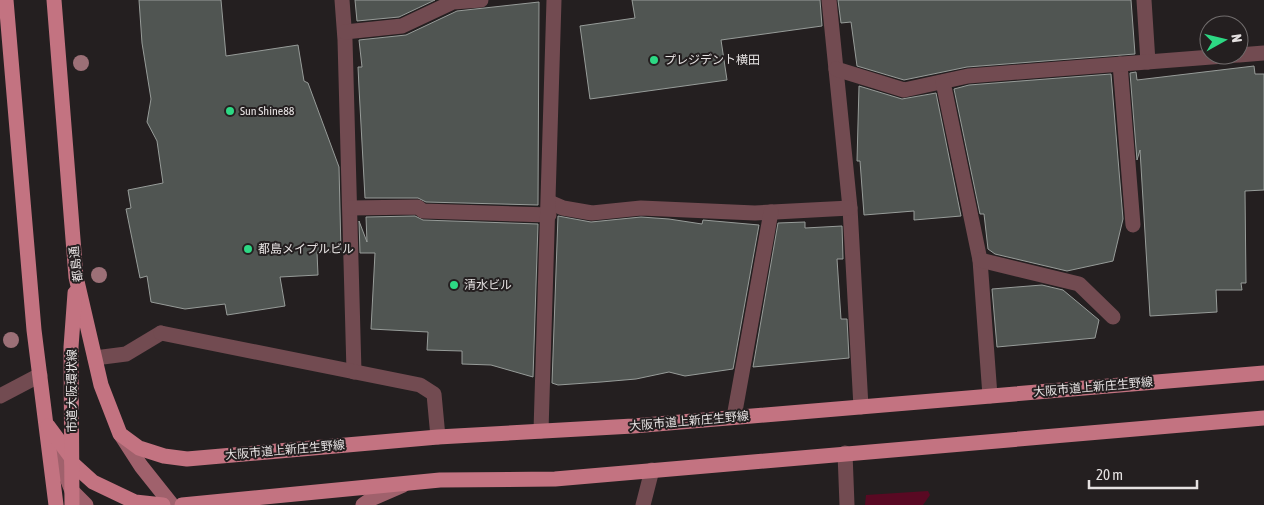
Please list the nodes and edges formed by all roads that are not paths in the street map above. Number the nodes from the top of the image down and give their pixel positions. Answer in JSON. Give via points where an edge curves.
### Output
{"nodes":[{"id":1,"x":6,"y":0,"type":"edge"},
{"id":2,"x":54,"y":0,"type":"edge"},
{"id":3,"x":342,"y":0,"type":"edge"},
{"id":4,"x":480,"y":0,"type":"edge"},
{"id":5,"x":555,"y":0,"type":"edge"},
{"id":6,"x":829,"y":0,"type":"edge"},
{"id":7,"x":1144,"y":0,"type":"edge"},
{"id":8,"x":345,"y":32,"type":"junction"},
{"id":9,"x":1264,"y":53,"type":"edge"},
{"id":10,"x":1249,"y":54,"type":"edge"},
{"id":11,"x":1199,"y":58,"type":"edge"},
{"id":12,"x":1148,"y":62,"type":"junction"},
{"id":13,"x":1120,"y":64,"type":"junction"},
{"id":14,"x":836,"y":69,"type":"junction"},
{"id":15,"x":943,"y":82,"type":"junction"},
{"id":16,"x":350,"y":208,"type":"junction"},
{"id":17,"x":549,"y":208,"type":"junction"},
{"id":18,"x":850,"y":208,"type":"junction"},
{"id":19,"x":771,"y":212,"type":"junction"},
{"id":20,"x":1133,"y":225,"type":"dead end"},
{"id":21,"x":980,"y":260,"type":"junction"},
{"id":22,"x":76,"y":277,"type":"junction"},
{"id":23,"x":1113,"y":317,"type":"dead end"},
{"id":24,"x":95,"y":358,"type":"junction"},
{"id":25,"x":354,"y":372,"type":"junction"},
{"id":26,"x":1264,"y":373,"type":"edge"},
{"id":27,"x":40,"y":375,"type":"junction"},
{"id":28,"x":0,"y":396,"type":"edge"},
{"id":29,"x":990,"y":396,"type":"junction"},
{"id":30,"x":861,"y":407,"type":"junction"},
{"id":31,"x":734,"y":417,"type":"junction"},
{"id":32,"x":1264,"y":418,"type":"edge"},
{"id":33,"x":48,"y":425,"type":"junction"},
{"id":34,"x":541,"y":431,"type":"junction"},
{"id":35,"x":120,"y":434,"type":"junction"},
{"id":36,"x":438,"y":437,"type":"junction"},
{"id":37,"x":846,"y":453,"type":"junction"},
{"id":38,"x":72,"y":463,"type":"junction"},
{"id":39,"x":652,"y":470,"type":"junction"},
{"id":40,"x":407,"y":484,"type":"junction"},
{"id":41,"x":72,"y":498,"type":"edge"},
{"id":42,"x":56,"y":505,"type":"edge"},
{"id":43,"x":86,"y":505,"type":"edge"},
{"id":44,"x":163,"y":505,"type":"edge"},
{"id":45,"x":172,"y":505,"type":"edge"},
{"id":46,"x":182,"y":505,"type":"edge"},
{"id":47,"x":363,"y":505,"type":"edge"},
{"id":48,"x":643,"y":505,"type":"edge"},
{"id":49,"x":847,"y":505,"type":"edge"}],
"edges":[{"from":1,"to":27,"type":"main road"},
{"from":2,"to":22,"type":"main road","name":"都島通"},
{"from":3,"to":8,"type":"street"},
{"from":4,"to":8,"type":"street","via":[[453,2],[402,26]]},
{"from":5,"to":17,"type":"street"},
{"from":6,"to":14,"type":"street"},
{"from":7,"to":12,"type":"street"},
{"from":8,"to":16,"type":"street"},
{"from":9,"to":10,"type":"street"},
{"from":11,"to":12,"type":"street"},
{"from":12,"to":13,"type":"street"},
{"from":13,"to":15,"type":"street","via":[[968,76]]},
{"from":13,"to":20,"type":"street"},
{"from":14,"to":15,"type":"street","via":[[904,90]]},
{"from":14,"to":18,"type":"street"},
{"from":15,"to":21,"type":"street"},
{"from":16,"to":17,"type":"street","via":[[418,207],[424,211]]},
{"from":16,"to":25,"type":"street"},
{"from":17,"to":19,"type":"street","via":[[592,213],[641,208]]},
{"from":17,"to":34,"type":"street"},
{"from":18,"to":19,"type":"street"},
{"from":18,"to":30,"type":"street"},
{"from":19,"to":31,"type":"street"},
{"from":21,"to":23,"type":"street","via":[[1079,284]]},
{"from":21,"to":29,"type":"street"},
{"from":22,"to":24,"type":"main road","name":"都島通"},
{"from":22,"to":38,"type":"main road","name":"市道大阪環状線","via":[[71,346]]},
{"from":24,"to":25,"type":"street","via":[[126,354],[161,333]]},
{"from":24,"to":35,"type":"main road","name":"都島通","via":[[101,385]]},
{"from":25,"to":36,"type":"street","via":[[420,385],[434,394]]},
{"from":26,"to":29,"type":"main road","name":"大阪市道上新庄生野線"},
{"from":27,"to":28,"type":"street"},
{"from":27,"to":33,"type":"main road"},
{"from":29,"to":30,"type":"main road","name":"大阪市道上新庄生野線"},
{"from":30,"to":31,"type":"main road","name":"大阪市道上新庄生野線"},
{"from":31,"to":34,"type":"main road","name":"大阪市道上新庄生野線"},
{"from":32,"to":37,"type":"main road"},
{"from":33,"to":38,"type":"main road"},
{"from":33,"to":41,"type":"street"},
{"from":33,"to":42,"type":"main road","name":"市道大阪環状線"},
{"from":34,"to":36,"type":"main road","name":"大阪市道上新庄生野線"},
{"from":35,"to":36,"type":"main road","name":"大阪市道上新庄生野線","via":[[139,448],[187,459]]},
{"from":35,"to":45,"type":"street","name":"都島通","via":[[140,466]]},
{"from":37,"to":39,"type":"main road"},
{"from":37,"to":49,"type":"street"},
{"from":38,"to":41,"type":"main road","name":"市道大阪環状線"},
{"from":38,"to":44,"type":"main road","via":[[93,482],[116,495],[135,502]]},
{"from":39,"to":40,"type":"main road","via":[[555,479],[440,480]]},
{"from":39,"to":48,"type":"street"},
{"from":40,"to":46,"type":"main road"},
{"from":40,"to":47,"type":"street"},
{"from":41,"to":43,"type":"street"}]}
